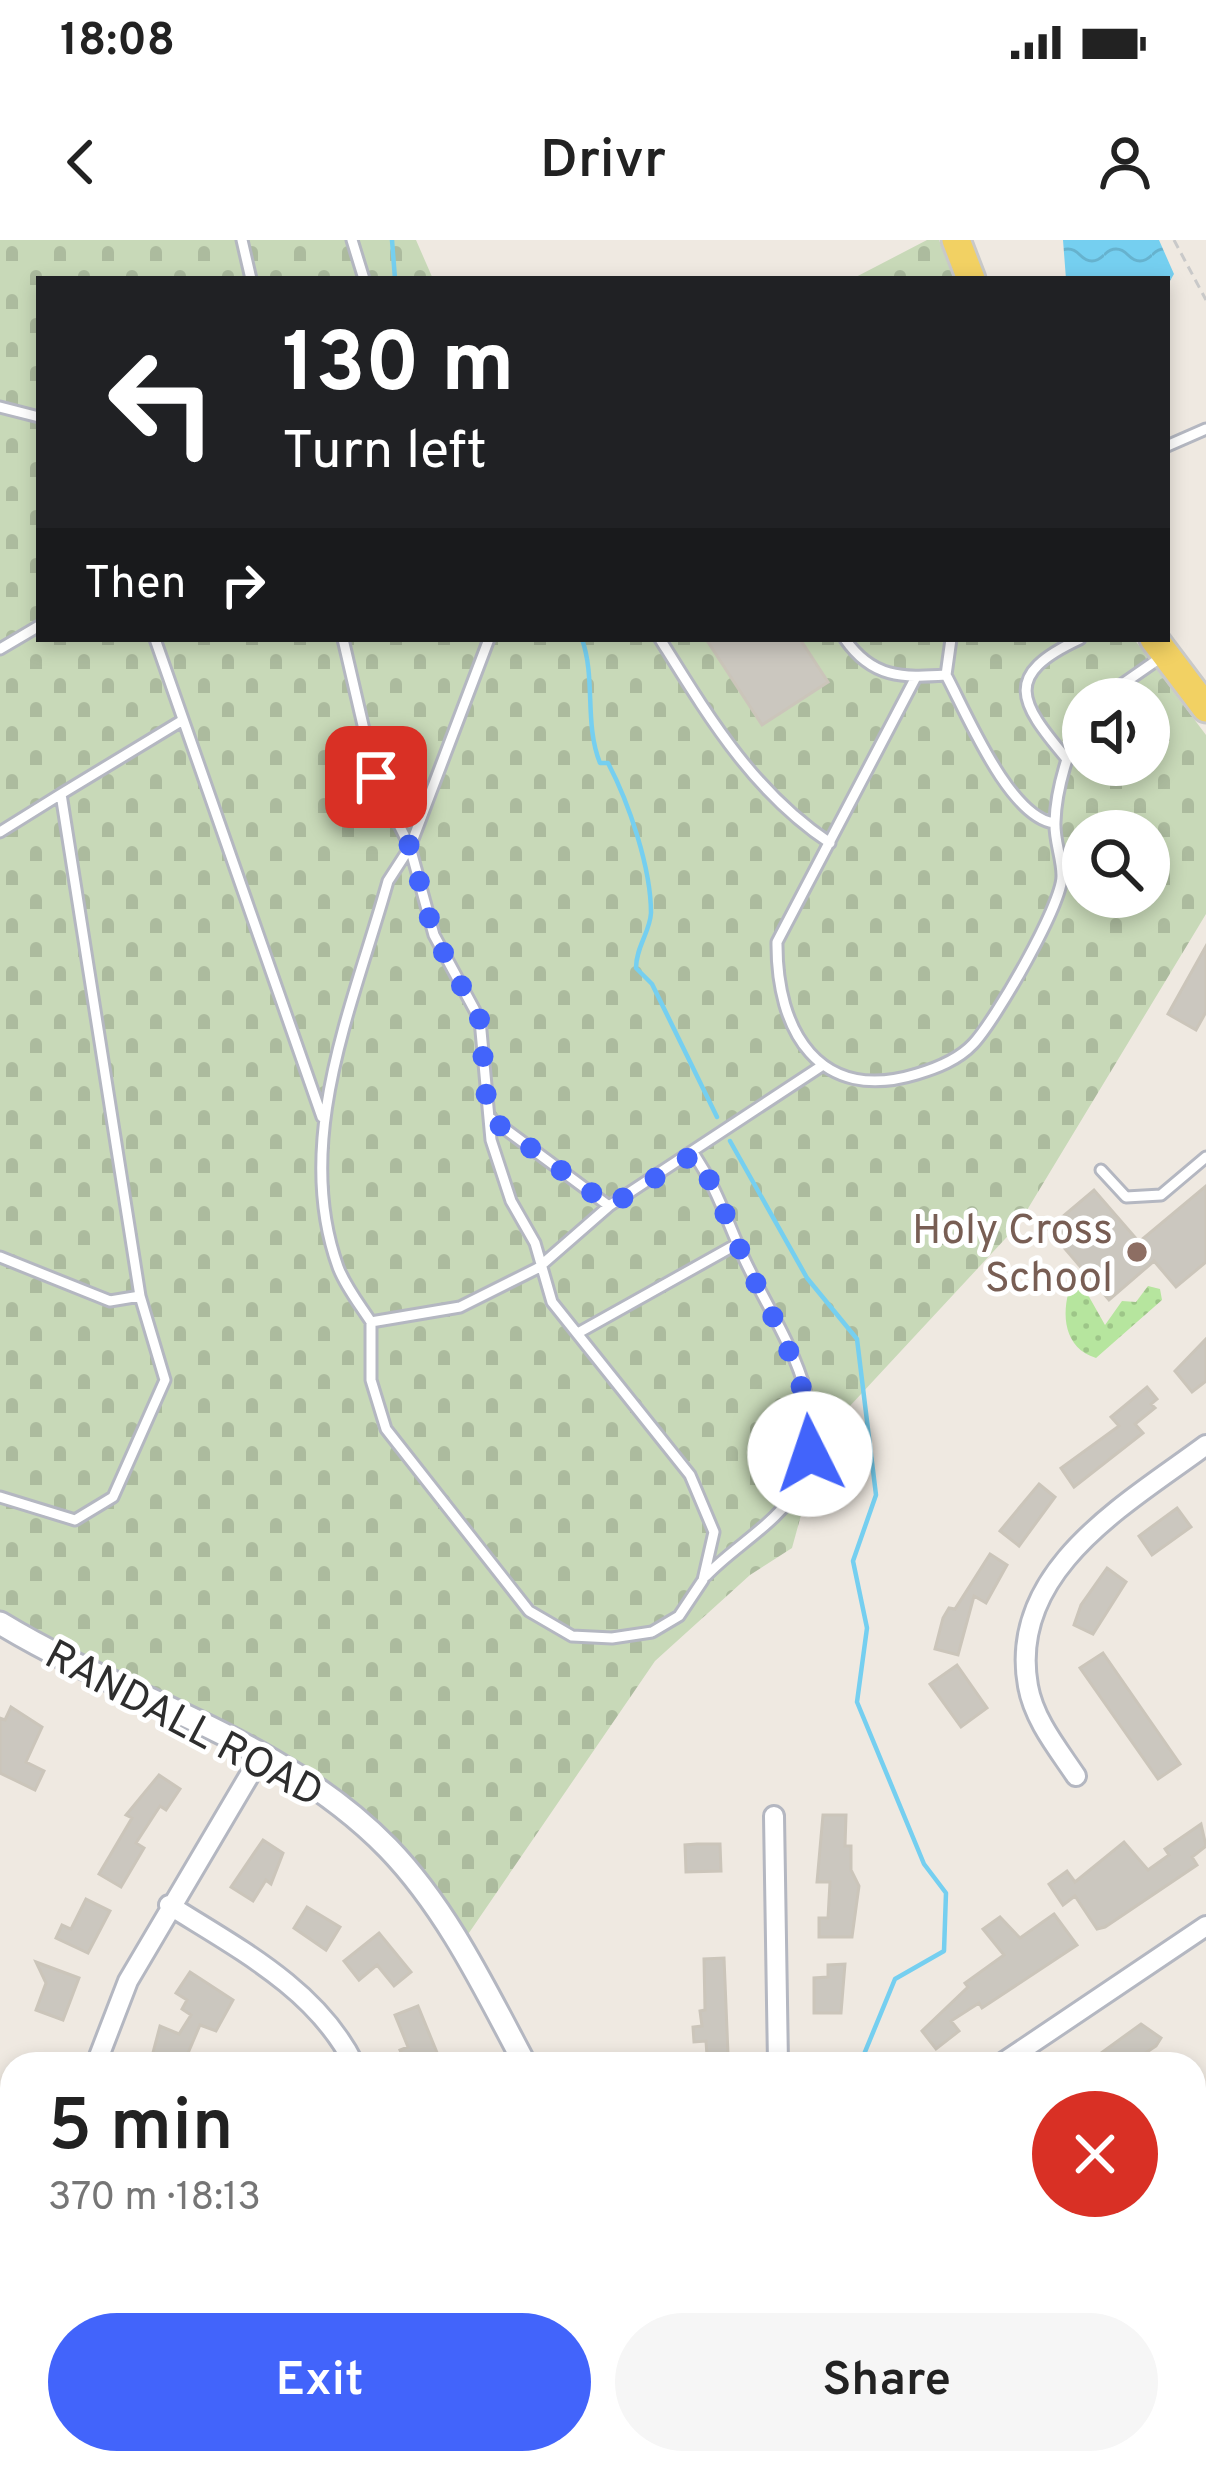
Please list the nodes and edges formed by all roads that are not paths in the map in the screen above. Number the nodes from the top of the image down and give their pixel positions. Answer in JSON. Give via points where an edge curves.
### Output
{"nodes":[{"id":1,"x":242,"y":240,"type":"edge"},
{"id":2,"x":352,"y":240,"type":"edge"},
{"id":3,"x":956,"y":240,"type":"edge"},
{"id":4,"x":250,"y":276,"type":"edge"},
{"id":5,"x":363,"y":276,"type":"edge"},
{"id":6,"x":970,"y":276,"type":"edge"},
{"id":7,"x":0,"y":407,"type":"edge"},
{"id":8,"x":36,"y":416,"type":"edge"},
{"id":9,"x":1206,"y":429,"type":"edge"},
{"id":10,"x":1170,"y":445,"type":"edge"},
{"id":11,"x":36,"y":628,"type":"edge"},
{"id":12,"x":156,"y":642,"type":"edge"},
{"id":13,"x":344,"y":642,"type":"edge"},
{"id":14,"x":489,"y":642,"type":"edge"},
{"id":15,"x":662,"y":642,"type":"edge"},
{"id":16,"x":847,"y":642,"type":"edge"},
{"id":17,"x":951,"y":642,"type":"edge"},
{"id":18,"x":1073,"y":642,"type":"edge"},
{"id":19,"x":1159,"y":647,"type":"edge"},
{"id":20,"x":0,"y":649,"type":"edge"},
{"id":21,"x":946,"y":675,"type":"junction"},
{"id":22,"x":916,"y":677,"type":"junction"},
{"id":23,"x":1124,"y":678,"type":"edge"},
{"id":24,"x":1206,"y":708,"type":"edge"},
{"id":25,"x":183,"y":720,"type":"junction"},
{"id":26,"x":1062,"y":753,"type":"edge"},
{"id":27,"x":1062,"y":780,"type":"edge"},
{"id":28,"x":61,"y":794,"type":"junction"},
{"id":29,"x":1054,"y":823,"type":"junction"},
{"id":30,"x":0,"y":832,"type":"edge"},
{"id":31,"x":830,"y":843,"type":"junction"},
{"id":32,"x":410,"y":847,"type":"junction"},
{"id":33,"x":820,"y":1067,"type":"junction"},
{"id":34,"x":322,"y":1117,"type":"junction"},
{"id":35,"x":488,"y":1117,"type":"junction"},
{"id":36,"x":694,"y":1154,"type":"junction"},
{"id":37,"x":1206,"y":1157,"type":"edge"},
{"id":38,"x":1101,"y":1170,"type":"dead end"},
{"id":39,"x":610,"y":1206,"type":"junction"},
{"id":40,"x":737,"y":1244,"type":"junction"},
{"id":41,"x":0,"y":1257,"type":"edge"},
{"id":42,"x":538,"y":1268,"type":"junction"},
{"id":43,"x":140,"y":1297,"type":"junction"},
{"id":44,"x":371,"y":1322,"type":"junction"},
{"id":45,"x":578,"y":1333,"type":"junction"},
{"id":46,"x":1206,"y":1445,"type":"edge"},
{"id":47,"x":0,"y":1496,"type":"edge"},
{"id":48,"x":703,"y":1580,"type":"junction"},
{"id":49,"x":0,"y":1623,"type":"edge"},
{"id":50,"x":262,"y":1754,"type":"junction"},
{"id":51,"x":1076,"y":1776,"type":"dead end"},
{"id":52,"x":774,"y":1816,"type":"dead end"},
{"id":53,"x":169,"y":1905,"type":"junction"},
{"id":54,"x":1206,"y":1926,"type":"edge"},
{"id":55,"x":101,"y":2052,"type":"edge"},
{"id":56,"x":346,"y":2052,"type":"edge"},
{"id":57,"x":518,"y":2052,"type":"edge"},
{"id":58,"x":778,"y":2052,"type":"edge"},
{"id":59,"x":1019,"y":2052,"type":"edge"}],
"edges":[{"from":1,"to":4,"type":"lane"},
{"from":2,"to":5,"type":"lane"},
{"from":3,"to":6,"type":"main road"},
{"from":7,"to":8,"type":"lane"},
{"from":9,"to":10,"type":"lane"},
{"from":11,"to":20,"type":"lane"},
{"from":12,"to":25,"type":"lane"},
{"from":13,"to":32,"type":"lane","via":[[376,777]]},
{"from":14,"to":32,"type":"lane"},
{"from":15,"to":31,"type":"lane","via":[[727,746],[798,822]]},
{"from":16,"to":22,"type":"lane","via":[[860,660],[893,678]]},
{"from":17,"to":21,"type":"lane"},
{"from":18,"to":26,"type":"lane","via":[[1042,656],[1027,685],[1032,718]]},
{"from":19,"to":23,"type":"lane"},
{"from":19,"to":24,"type":"main road"},
{"from":21,"to":22,"type":"lane"},
{"from":21,"to":29,"type":"lane","via":[[998,772],[1026,807]]},
{"from":22,"to":31,"type":"lane"},
{"from":25,"to":28,"type":"lane"},
{"from":25,"to":34,"type":"lane"},
{"from":27,"to":29,"type":"lane"},
{"from":28,"to":30,"type":"lane"},
{"from":28,"to":43,"type":"lane"},
{"from":29,"to":33,"type":"lane","via":[[1063,878],[1053,914],[973,1044],[942,1066],[882,1085]]},
{"from":31,"to":33,"type":"lane","via":[[777,942],[776,979],[792,1028]]},
{"from":32,"to":34,"type":"lane","via":[[388,880]]},
{"from":32,"to":35,"type":"lane","via":[[434,935],[480,1020]]},
{"from":33,"to":36,"type":"lane"},
{"from":34,"to":44,"type":"lane","via":[[323,1191],[338,1267]]},
{"from":35,"to":39,"type":"lane"},
{"from":35,"to":42,"type":"lane"},
{"from":36,"to":39,"type":"lane"},
{"from":36,"to":40,"type":"lane","via":[[726,1204]]},
{"from":37,"to":38,"type":"lane","via":[[1160,1195],[1126,1197]]},
{"from":39,"to":42,"type":"lane"},
{"from":40,"to":45,"type":"lane"},
{"from":40,"to":48,"type":"lane","via":[[785,1333],[810,1408],[810,1454],[797,1489]]},
{"from":41,"to":43,"type":"lane","via":[[110,1301]]},
{"from":42,"to":44,"type":"lane","via":[[460,1306]]},
{"from":42,"to":45,"type":"lane"},
{"from":43,"to":47,"type":"lane","via":[[165,1380],[113,1498],[75,1520]]},
{"from":44,"to":48,"type":"lane","via":[[370,1380],[386,1430],[529,1611],[572,1636],[652,1632],[679,1616]]},
{"from":45,"to":48,"type":"lane","via":[[690,1475],[714,1532]]},
{"from":46,"to":51,"type":"street","via":[[1084,1540],[1041,1594],[1026,1644],[1028,1688]]},
{"from":49,"to":50,"type":"street","name":"RANDALL ROAD"},
{"from":50,"to":53,"type":"street"},
{"from":50,"to":57,"type":"street","name":"RANDALL ROAD","via":[[329,1796],[431,1898]]},
{"from":52,"to":58,"type":"street"},
{"from":53,"to":55,"type":"street"},
{"from":53,"to":56,"type":"street","via":[[315,2007]]},
{"from":54,"to":59,"type":"street"}]}
